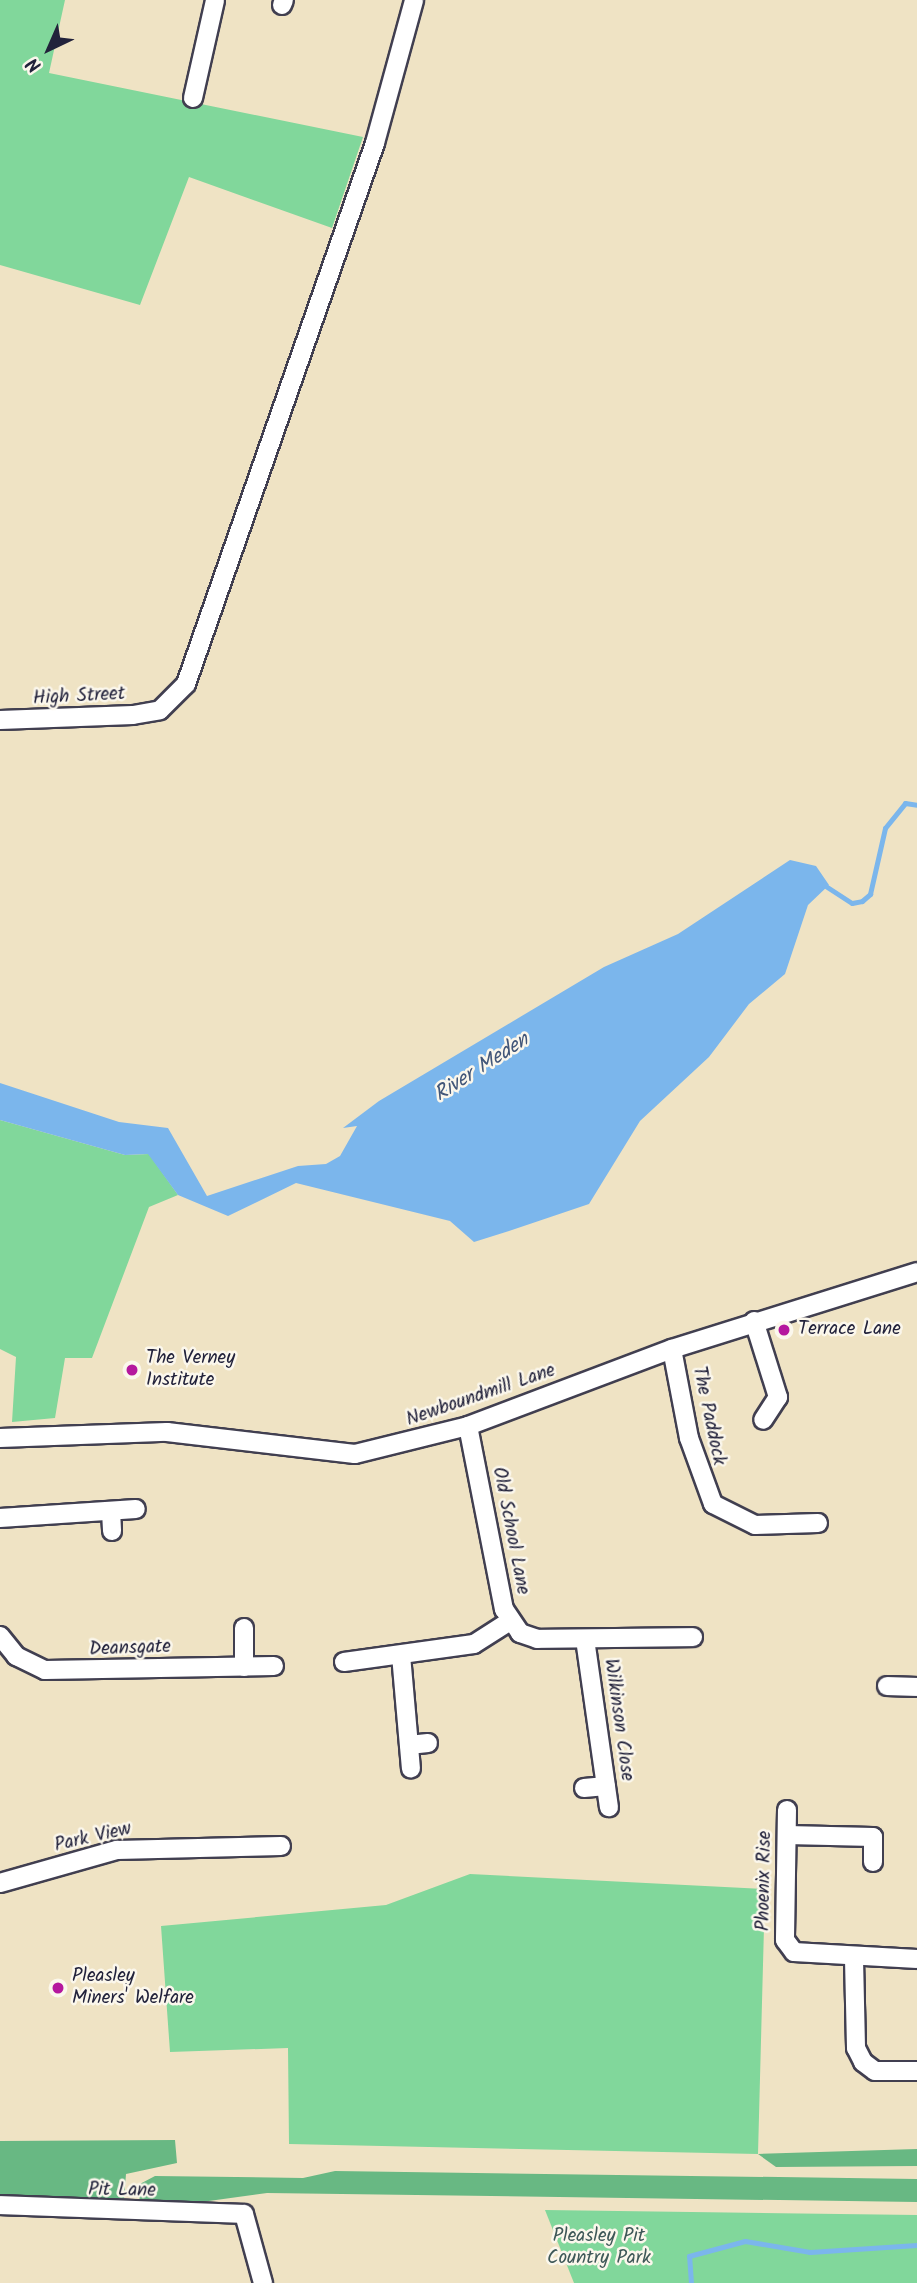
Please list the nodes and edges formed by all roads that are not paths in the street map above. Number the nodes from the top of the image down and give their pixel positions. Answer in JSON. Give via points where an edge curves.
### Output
{"nodes":[{"id":1,"x":215,"y":0,"type":"edge"},
{"id":2,"x":414,"y":0,"type":"edge"},
{"id":3,"x":193,"y":98,"type":"dead end"},
{"id":4,"x":0,"y":720,"type":"edge"},
{"id":5,"x":917,"y":1272,"type":"edge"},
{"id":6,"x":754,"y":1321,"type":"junction"},
{"id":7,"x":672,"y":1349,"type":"junction"},
{"id":8,"x":764,"y":1420,"type":"dead end"},
{"id":9,"x":468,"y":1426,"type":"junction"},
{"id":10,"x":0,"y":1438,"type":"edge"},
{"id":11,"x":136,"y":1509,"type":"dead end"},
{"id":12,"x":111,"y":1511,"type":"junction"},
{"id":13,"x":0,"y":1518,"type":"edge"},
{"id":14,"x":818,"y":1523,"type":"dead end"},
{"id":15,"x":112,"y":1531,"type":"dead end"},
{"id":16,"x":510,"y":1621,"type":"junction"},
{"id":17,"x":244,"y":1628,"type":"dead end"},
{"id":18,"x":0,"y":1636,"type":"edge"},
{"id":19,"x":693,"y":1637,"type":"dead end"},
{"id":20,"x":585,"y":1639,"type":"junction"},
{"id":21,"x":401,"y":1655,"type":"junction"},
{"id":22,"x":344,"y":1662,"type":"dead end"},
{"id":23,"x":274,"y":1665,"type":"dead end"},
{"id":24,"x":244,"y":1667,"type":"junction"},
{"id":25,"x":887,"y":1686,"type":"dead end"},
{"id":26,"x":917,"y":1687,"type":"edge"},
{"id":27,"x":428,"y":1743,"type":"dead end"},
{"id":28,"x":409,"y":1745,"type":"junction"},
{"id":29,"x":411,"y":1769,"type":"dead end"},
{"id":30,"x":606,"y":1786,"type":"junction"},
{"id":31,"x":584,"y":1788,"type":"dead end"},
{"id":32,"x":609,"y":1807,"type":"dead end"},
{"id":33,"x":787,"y":1810,"type":"dead end"},
{"id":34,"x":787,"y":1835,"type":"junction"},
{"id":35,"x":281,"y":1846,"type":"dead end"},
{"id":36,"x":873,"y":1862,"type":"dead end"},
{"id":37,"x":0,"y":1883,"type":"edge"},
{"id":38,"x":854,"y":1959,"type":"junction"},
{"id":39,"x":917,"y":1959,"type":"edge"},
{"id":40,"x":917,"y":2071,"type":"edge"},
{"id":41,"x":0,"y":2205,"type":"edge"},
{"id":42,"x":263,"y":2283,"type":"edge"}],
"edges":[{"from":1,"to":3,"type":"street"},
{"from":2,"to":4,"type":"street","name":"High Street","via":[[374,143],[288,382],[203,646],[186,684],[160,710],[81,720]]},
{"from":5,"to":6,"type":"street","name":"Newboundmill Lane"},
{"from":6,"to":7,"type":"street","name":"Newboundmill Lane"},
{"from":6,"to":8,"type":"street","via":[[778,1397]]},
{"from":7,"to":9,"type":"street","name":"Newboundmill Lane"},
{"from":7,"to":14,"type":"street","name":"The Paddock","via":[[689,1438],[713,1504],[755,1525]]},
{"from":9,"to":10,"type":"street","name":"Newboundmill Lane","via":[[355,1454],[167,1432]]},
{"from":9,"to":16,"type":"street","name":"Old School Lane"},
{"from":11,"to":12,"type":"street"},
{"from":12,"to":13,"type":"street"},
{"from":12,"to":15,"type":"street"},
{"from":16,"to":20,"type":"street","name":"Old School Lane","via":[[537,1639]]},
{"from":16,"to":21,"type":"street","via":[[474,1644]]},
{"from":17,"to":24,"type":"street"},
{"from":18,"to":24,"type":"street","name":"Deansgate","via":[[16,1656],[45,1670]]},
{"from":19,"to":20,"type":"street","name":"Old School Lane"},
{"from":20,"to":30,"type":"street","name":"Wilkinson Close"},
{"from":21,"to":22,"type":"street"},
{"from":21,"to":28,"type":"street"},
{"from":23,"to":24,"type":"street","name":"Deansgate"},
{"from":25,"to":26,"type":"street"},
{"from":27,"to":28,"type":"street"},
{"from":28,"to":29,"type":"street"},
{"from":30,"to":31,"type":"street"},
{"from":30,"to":32,"type":"street","name":"Wilkinson Close"},
{"from":33,"to":34,"type":"street","name":"Phoenix Rise"},
{"from":34,"to":36,"type":"street","via":[[873,1837]]},
{"from":34,"to":38,"type":"street","name":"Phoenix Rise","via":[[785,1940],[808,1958]]},
{"from":35,"to":37,"type":"street","name":"Park View","via":[[261,1840],[117,1850]]},
{"from":38,"to":39,"type":"street","name":"Phoenix Rise"},
{"from":38,"to":40,"type":"street","via":[[856,2048],[863,2062],[875,2071]]},
{"from":41,"to":42,"type":"street","name":"Pit Lane","via":[[244,2214]]}]}
